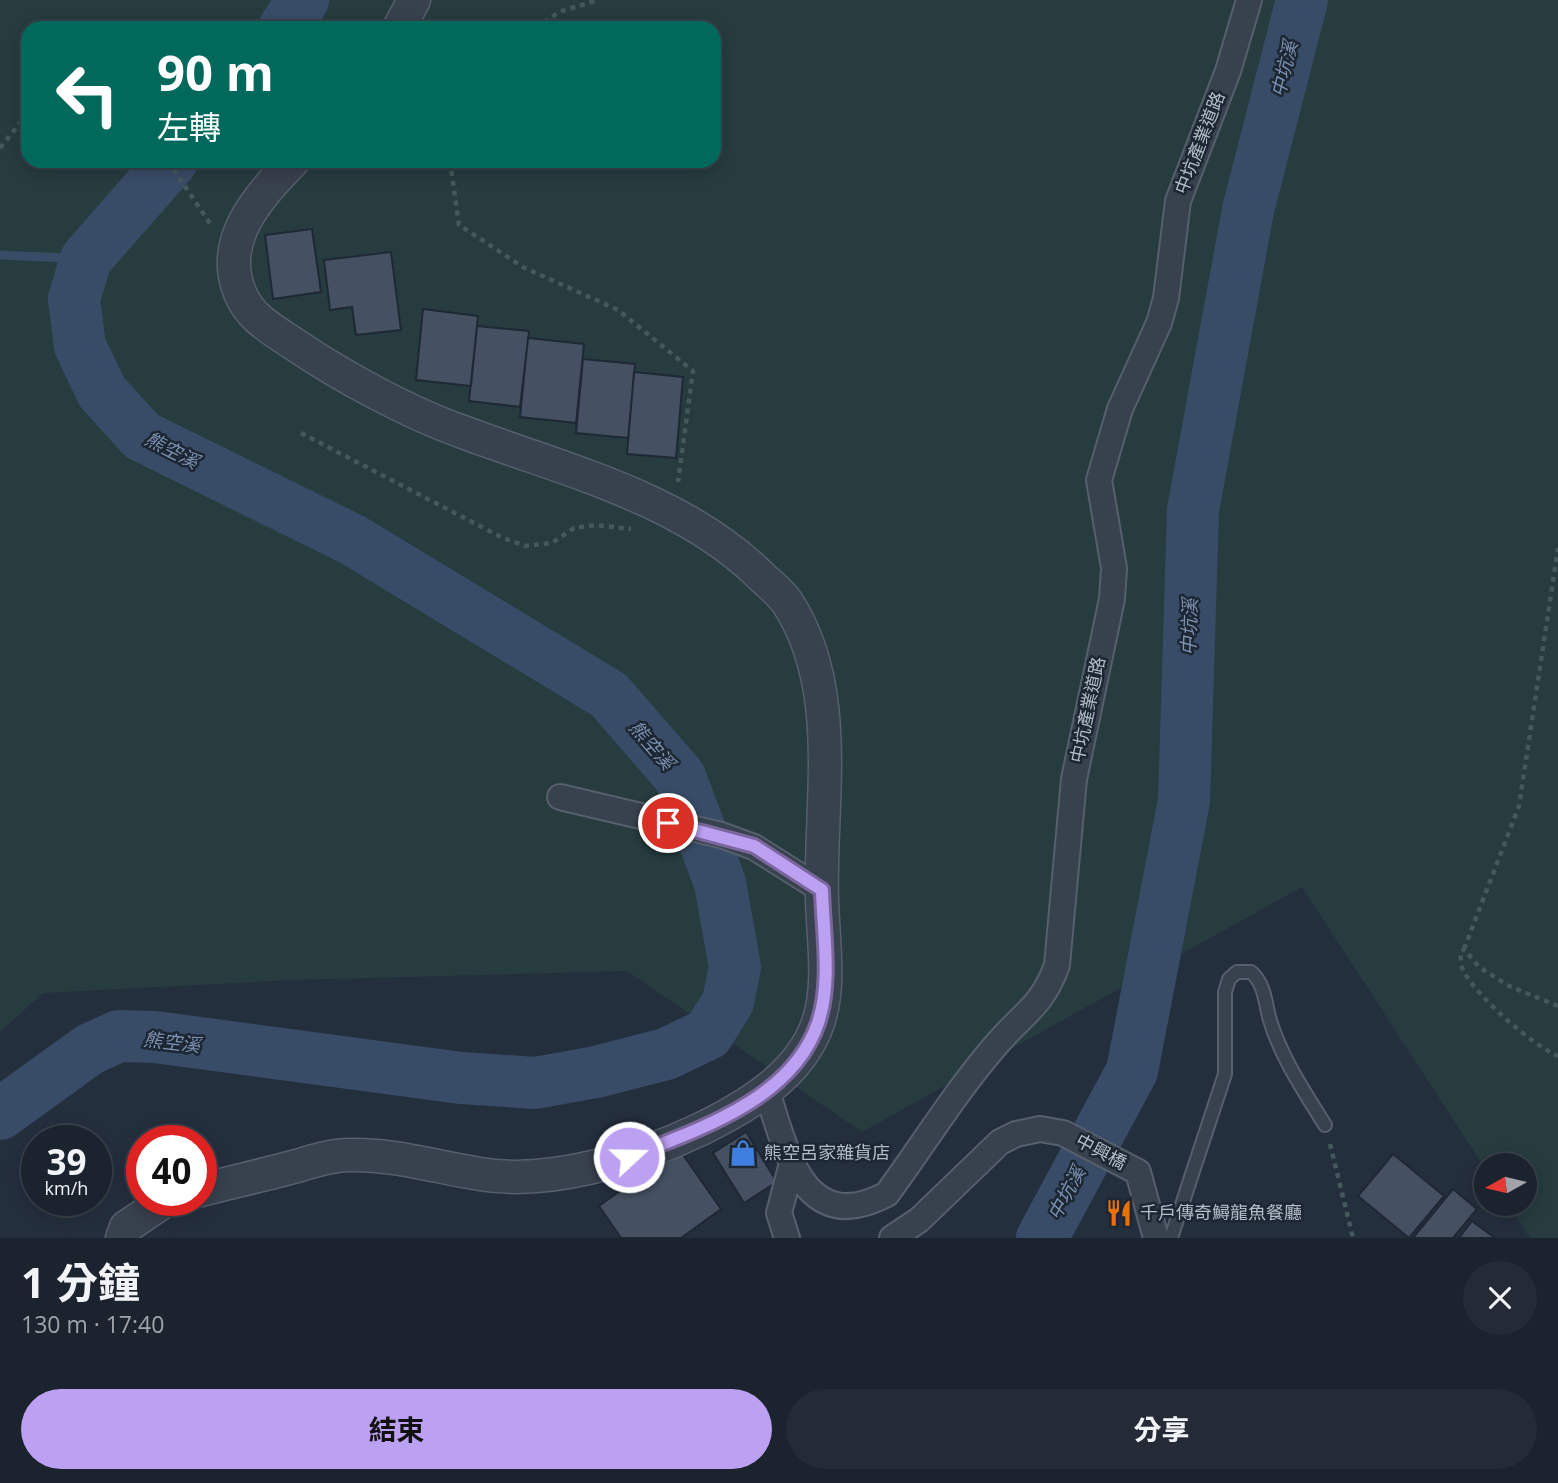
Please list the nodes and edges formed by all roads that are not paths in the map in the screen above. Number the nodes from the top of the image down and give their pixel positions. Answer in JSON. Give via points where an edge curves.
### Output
{"nodes":[{"id":1,"x":414,"y":0,"type":"edge"},
{"id":2,"x":1249,"y":0,"type":"edge"},
{"id":3,"x":403,"y":21,"type":"edge"},
{"id":4,"x":286,"y":168,"type":"edge"},
{"id":5,"x":560,"y":797,"type":"dead end"},
{"id":6,"x":822,"y":890,"type":"junction"},
{"id":7,"x":767,"y":1091,"type":"junction"},
{"id":8,"x":1325,"y":1125,"type":"road end"},
{"id":9,"x":791,"y":1167,"type":"junction"},
{"id":10,"x":217,"y":1186,"type":"edge"},
{"id":11,"x":143,"y":1216,"type":"edge"},
{"id":12,"x":122,"y":1238,"type":"edge"},
{"id":13,"x":787,"y":1238,"type":"edge"},
{"id":14,"x":892,"y":1238,"type":"edge"},
{"id":15,"x":1156,"y":1238,"type":"edge"},
{"id":16,"x":1171,"y":1238,"type":"edge"}],
"edges":[{"from":1,"to":3,"type":"street"},
{"from":2,"to":9,"type":"street","name":"中坑產業道路","via":[[1228,71],[1178,201],[1159,323],[1120,410],[1100,480],[1114,568],[1112,599],[1074,779],[1057,965],[1050,986],[1037,1006],[995,1045],[887,1194],[848,1212],[825,1208],[807,1194]]},
{"from":4,"to":6,"type":"street","via":[[254,202],[238,232],[235,265],[239,291],[254,317],[320,362],[458,431],[580,472],[650,518],[702,530],[743,558],[785,600],[810,650],[823,713]]},
{"from":5,"to":6,"type":"street","via":[[754,846]]},
{"from":6,"to":7,"type":"street","via":[[825,977],[818,1023],[797,1060]]},
{"from":7,"to":9,"type":"street","name":"中坑產業道路"},
{"from":7,"to":10,"type":"street","via":[[688,1134],[629,1157],[556,1174],[486,1175],[396,1156],[342,1154]]},
{"from":8,"to":16,"type":"lane","via":[[1272,1028],[1260,979],[1251,972],[1237,972],[1228,979],[1225,992],[1225,1074]]},
{"from":9,"to":13,"type":"street","via":[[779,1213]]},
{"from":11,"to":12,"type":"street","via":[[127,1227]]},
{"from":14,"to":15,"type":"street","name":"中興橋","via":[[919,1220],[1000,1142],[1041,1129],[1063,1132],[1138,1172]]}]}
